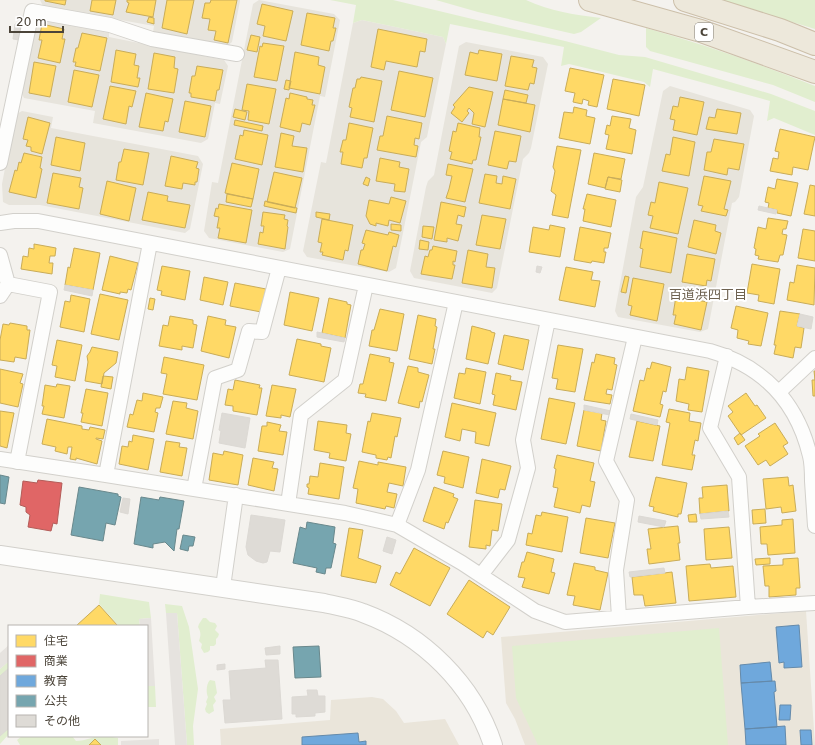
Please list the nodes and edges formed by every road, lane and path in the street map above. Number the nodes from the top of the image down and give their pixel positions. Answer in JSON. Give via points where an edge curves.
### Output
{"nodes":[{"id":1,"x":590,"y":0,"type":"edge"},
{"id":2,"x":685,"y":0,"type":"edge"},
{"id":3,"x":815,"y":44,"type":"edge"},
{"id":4,"x":237,"y":54,"type":"dead end"},
{"id":5,"x":815,"y":72,"type":"edge"},
{"id":6,"x":4,"y":122,"type":"edge"},
{"id":7,"x":0,"y":163,"type":"edge"},
{"id":8,"x":0,"y":222,"type":"edge"},
{"id":9,"x":150,"y":243,"type":"junction"},
{"id":10,"x":0,"y":255,"type":"edge"},
{"id":11,"x":279,"y":268,"type":"junction"},
{"id":12,"x":366,"y":285,"type":"junction"},
{"id":13,"x":4,"y":290,"type":"edge"},
{"id":14,"x":456,"y":302,"type":"junction"},
{"id":15,"x":548,"y":320,"type":"junction"},
{"id":16,"x":635,"y":337,"type":"junction"},
{"id":17,"x":726,"y":356,"type":"junction"},
{"id":18,"x":815,"y":358,"type":"edge"},
{"id":19,"x":779,"y":392,"type":"junction"},
{"id":20,"x":813,"y":457,"type":"edge"},
{"id":21,"x":0,"y":459,"type":"edge"},
{"id":22,"x":17,"y":462,"type":"junction"},
{"id":23,"x":106,"y":475,"type":"junction"},
{"id":24,"x":194,"y":489,"type":"junction"},
{"id":25,"x":236,"y":496,"type":"junction"},
{"id":26,"x":288,"y":504,"type":"junction"},
{"id":27,"x":397,"y":525,"type":"junction"},
{"id":28,"x":815,"y":526,"type":"edge"},
{"id":29,"x":0,"y":555,"type":"edge"},
{"id":30,"x":481,"y":575,"type":"junction"},
{"id":31,"x":223,"y":587,"type":"junction"},
{"id":32,"x":815,"y":603,"type":"edge"},
{"id":33,"x":748,"y":607,"type":"junction"},
{"id":34,"x":619,"y":618,"type":"junction"},
{"id":35,"x":493,"y":745,"type":"edge"}],
"edges":[{"from":1,"to":5,"type":"highway","number":"C","via":[[702,31]]},
{"from":2,"to":3,"type":"highway","number":"C","via":[[780,30]]},
{"from":4,"to":6,"type":"street","via":[[152,39],[110,25],[32,11]]},
{"from":6,"to":7,"type":"street"},
{"from":8,"to":9,"type":"street","via":[[38,221]]},
{"from":9,"to":11,"type":"street"},
{"from":9,"to":23,"type":"street"},
{"from":10,"to":13,"type":"street"},
{"from":11,"to":12,"type":"street"},
{"from":11,"to":24,"type":"street","via":[[262,332],[249,331],[238,370],[215,378]]},
{"from":12,"to":14,"type":"street"},
{"from":12,"to":26,"type":"street","via":[[345,380],[301,415]]},
{"from":13,"to":22,"type":"street","via":[[50,292]]},
{"from":14,"to":15,"type":"street"},
{"from":14,"to":27,"type":"street","via":[[418,470]]},
{"from":15,"to":16,"type":"street"},
{"from":15,"to":30,"type":"street","via":[[523,440],[528,468],[508,540]]},
{"from":16,"to":17,"type":"street"},
{"from":16,"to":34,"type":"street","via":[[606,461],[627,500],[616,570]]},
{"from":17,"to":19,"type":"street","via":[[744,364]]},
{"from":17,"to":33,"type":"street","via":[[710,428],[739,478]]},
{"from":18,"to":19,"type":"street"},
{"from":19,"to":20,"type":"street","via":[[801,429]]},
{"from":20,"to":28,"type":"street"},
{"from":21,"to":22,"type":"street"},
{"from":22,"to":23,"type":"street"},
{"from":23,"to":24,"type":"street"},
{"from":24,"to":25,"type":"street"},
{"from":25,"to":26,"type":"street"},
{"from":25,"to":31,"type":"street"},
{"from":26,"to":27,"type":"street"},
{"from":27,"to":30,"type":"street"},
{"from":29,"to":31,"type":"street"},
{"from":30,"to":34,"type":"street","via":[[535,611],[565,622]]},
{"from":31,"to":35,"type":"street","via":[[324,603],[362,612],[393,626],[417,641],[456,676],[471,698]]},
{"from":32,"to":33,"type":"street"},
{"from":33,"to":34,"type":"street"}]}
